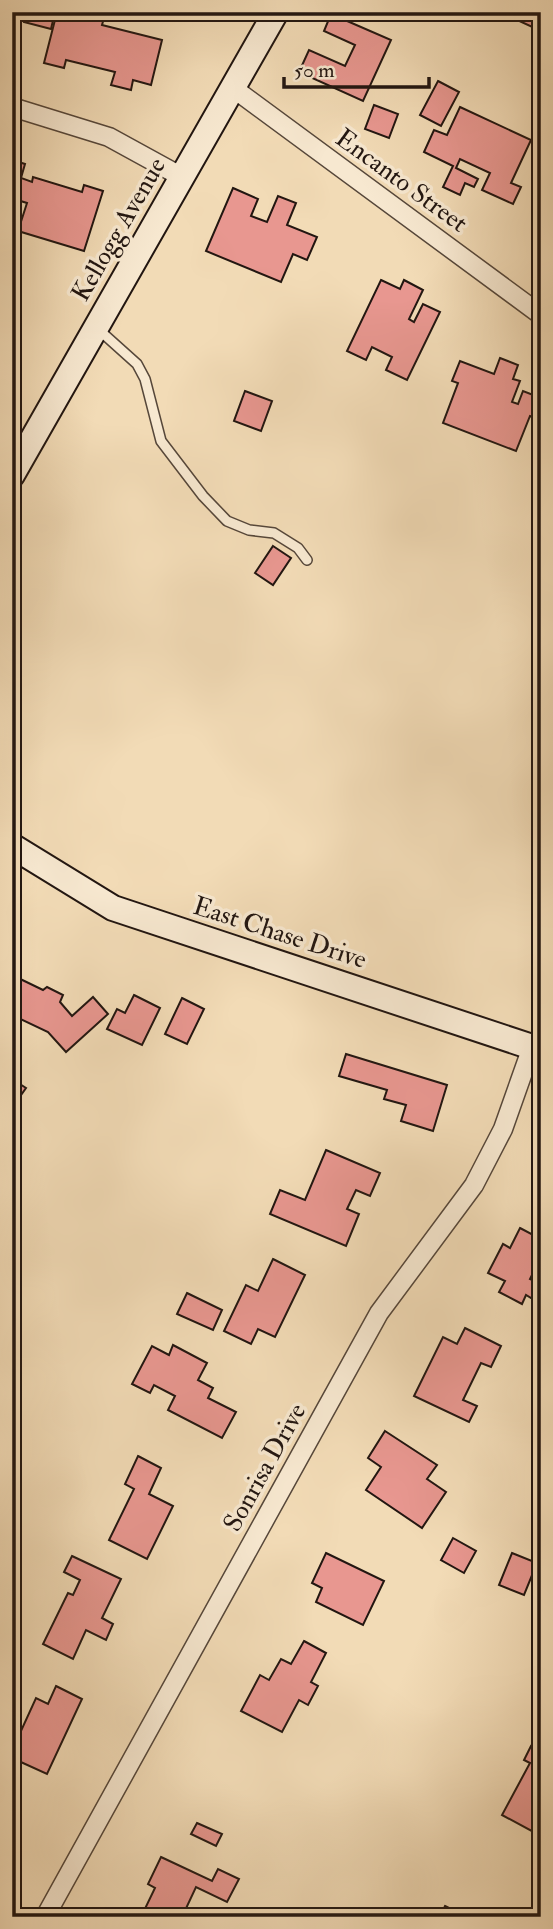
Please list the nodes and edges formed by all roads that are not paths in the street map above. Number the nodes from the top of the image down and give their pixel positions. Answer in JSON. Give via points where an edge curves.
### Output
{"nodes":[{"id":1,"x":276,"y":12,"type":"edge"},
{"id":2,"x":233,"y":88,"type":"junction"},
{"id":3,"x":12,"y":107,"type":"edge"},
{"id":4,"x":182,"y":177,"type":"junction"},
{"id":5,"x":541,"y":315,"type":"edge"},
{"id":6,"x":96,"y":327,"type":"junction"},
{"id":7,"x":12,"y":475,"type":"edge"},
{"id":8,"x":307,"y":560,"type":"dead end"},
{"id":9,"x":12,"y":846,"type":"edge"},
{"id":10,"x":537,"y":1049,"type":"edge"},
{"id":11,"x":45,"y":1917,"type":"edge"}],
"edges":[{"from":1,"to":2,"type":"street","name":"Kellogg Avenue"},
{"from":2,"to":4,"type":"street","name":"Kellogg Avenue"},
{"from":2,"to":5,"type":"street","name":"Encanto Street"},
{"from":3,"to":4,"type":"street","via":[[109,137]]},
{"from":4,"to":6,"type":"street","name":"Kellogg Avenue"},
{"from":6,"to":7,"type":"street","name":"Kellogg Avenue"},
{"from":6,"to":8,"type":"lane","via":[[137,364],[161,441],[203,496],[227,521],[274,533],[298,548]]},
{"from":9,"to":10,"type":"street","name":"East Chase Drive","via":[[113,908]]},
{"from":10,"to":11,"type":"street","name":"Sonrisa Drive","via":[[474,1185],[379,1313]]}]}
